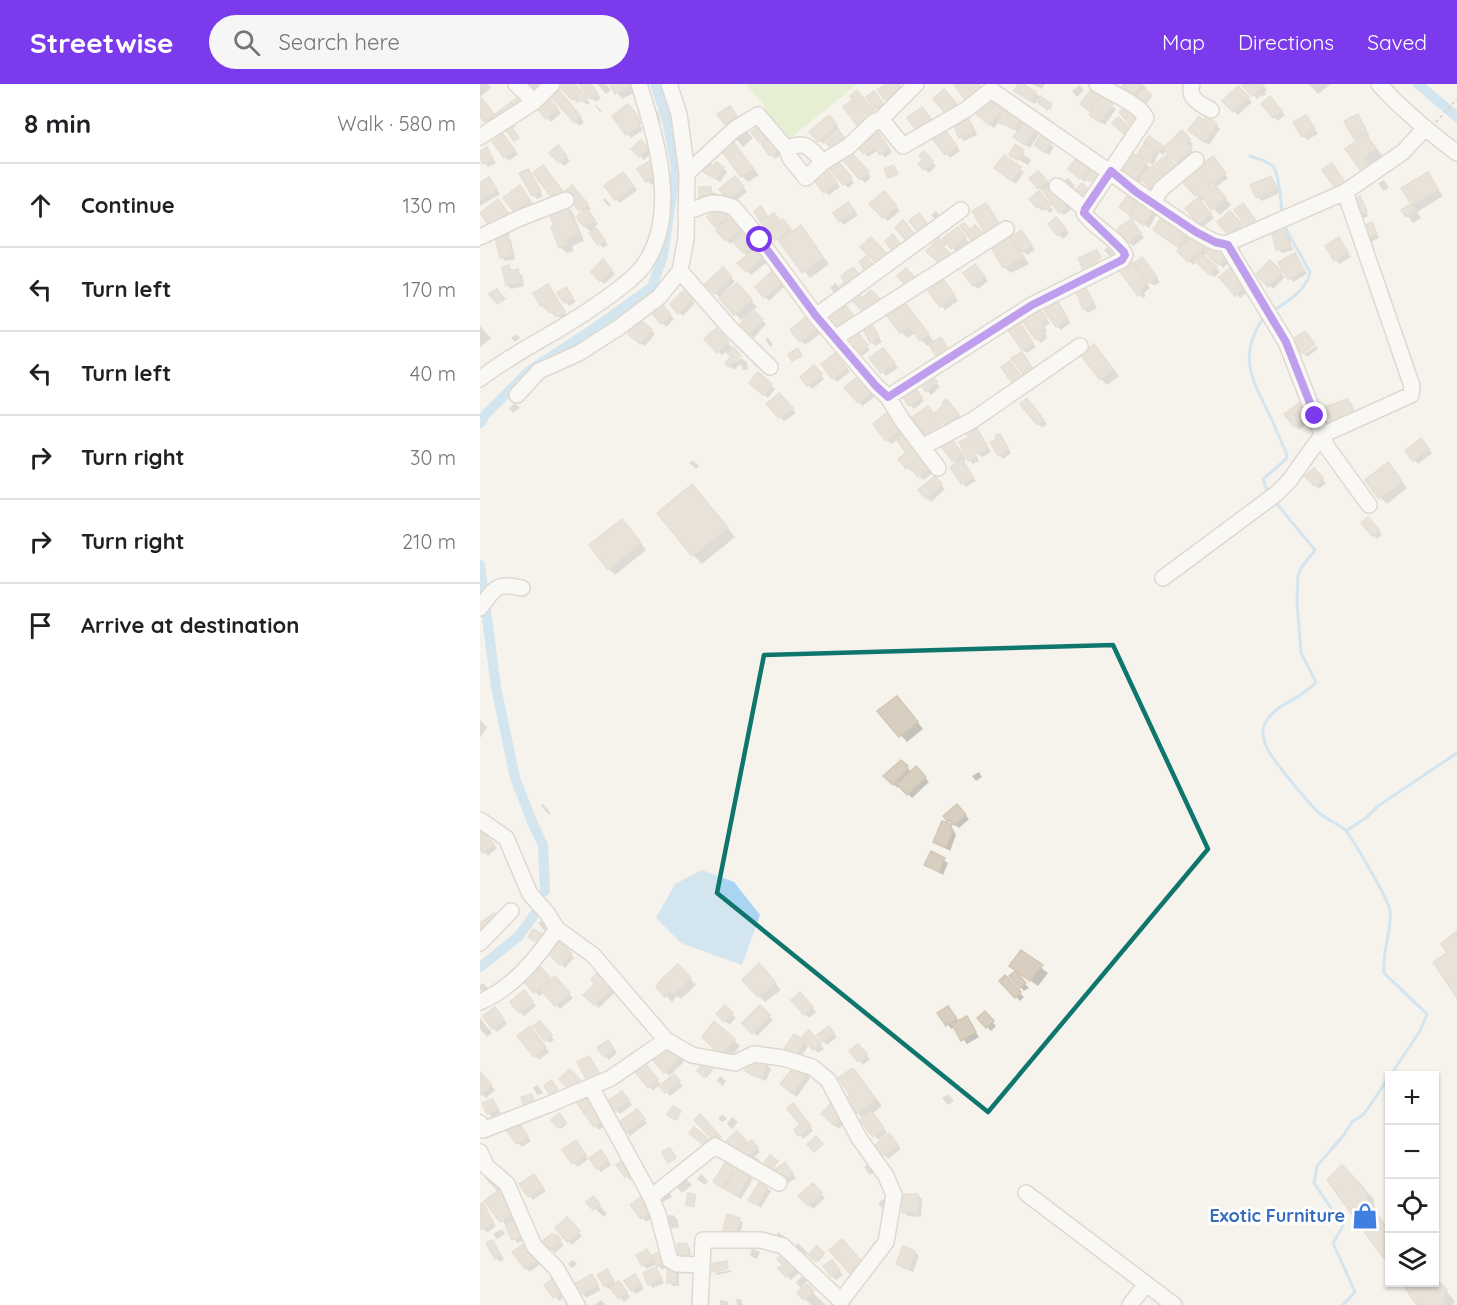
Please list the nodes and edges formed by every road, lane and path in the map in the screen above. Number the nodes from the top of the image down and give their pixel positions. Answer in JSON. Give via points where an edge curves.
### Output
{"nodes":[{"id":1,"x":516,"y":84,"type":"edge"},
{"id":2,"x":552,"y":84,"type":"edge"},
{"id":3,"x":639,"y":84,"type":"edge"},
{"id":4,"x":669,"y":84,"type":"edge"},
{"id":5,"x":916,"y":84,"type":"edge"},
{"id":6,"x":1097,"y":84,"type":"edge"},
{"id":7,"x":1192,"y":84,"type":"edge"},
{"id":8,"x":1379,"y":84,"type":"edge"},
{"id":9,"x":1457,"y":99,"type":"edge"},
{"id":10,"x":534,"y":102,"type":"junction"},
{"id":11,"x":1211,"y":110,"type":"dead end"},
{"id":12,"x":881,"y":119,"type":"junction"},
{"id":13,"x":1426,"y":130,"type":"junction"},
{"id":14,"x":480,"y":137,"type":"edge"},
{"id":15,"x":787,"y":149,"type":"junction"},
{"id":16,"x":1457,"y":153,"type":"edge"},
{"id":17,"x":1196,"y":160,"type":"dead end"},
{"id":18,"x":823,"y":162,"type":"junction"},
{"id":19,"x":1111,"y":171,"type":"junction"},
{"id":20,"x":687,"y":173,"type":"junction"},
{"id":21,"x":1057,"y":186,"type":"dead end"},
{"id":22,"x":1345,"y":192,"type":"junction"},
{"id":23,"x":566,"y":200,"type":"dead end"},
{"id":24,"x":1153,"y":203,"type":"junction"},
{"id":25,"x":1085,"y":209,"type":"junction"},
{"id":26,"x":961,"y":210,"type":"dead end"},
{"id":27,"x":686,"y":212,"type":"junction"},
{"id":28,"x":1006,"y":229,"type":"dead end"},
{"id":29,"x":480,"y":237,"type":"edge"},
{"id":30,"x":1226,"y":244,"type":"junction"},
{"id":31,"x":680,"y":271,"type":"junction"},
{"id":32,"x":816,"y":316,"type":"junction"},
{"id":33,"x":835,"y":338,"type":"junction"},
{"id":34,"x":1080,"y":346,"type":"dead end"},
{"id":35,"x":770,"y":366,"type":"dead end"},
{"id":36,"x":480,"y":379,"type":"edge"},
{"id":37,"x":517,"y":395,"type":"dead end"},
{"id":38,"x":888,"y":397,"type":"junction"},
{"id":39,"x":1322,"y":435,"type":"junction"},
{"id":40,"x":922,"y":447,"type":"junction"},
{"id":41,"x":938,"y":468,"type":"dead end"},
{"id":42,"x":1369,"y":505,"type":"dead end"},
{"id":43,"x":1163,"y":578,"type":"dead end"},
{"id":44,"x":522,"y":588,"type":"dead end"},
{"id":45,"x":480,"y":608,"type":"edge"},
{"id":46,"x":480,"y":820,"type":"edge"},
{"id":47,"x":511,"y":911,"type":"dead end"},
{"id":48,"x":557,"y":929,"type":"junction"},
{"id":49,"x":480,"y":944,"type":"edge"},
{"id":50,"x":480,"y":1002,"type":"edge"},
{"id":51,"x":666,"y":1040,"type":"junction"},
{"id":52,"x":591,"y":1087,"type":"junction"},
{"id":53,"x":481,"y":1128,"type":"edge"},
{"id":54,"x":480,"y":1152,"type":"edge"},
{"id":55,"x":779,"y":1183,"type":"dead end"},
{"id":56,"x":1026,"y":1192,"type":"dead end"},
{"id":57,"x":651,"y":1197,"type":"junction"},
{"id":58,"x":702,"y":1265,"type":"junction"},
{"id":59,"x":1146,"y":1284,"type":"junction"},
{"id":60,"x":577,"y":1305,"type":"edge"},
{"id":61,"x":700,"y":1305,"type":"edge"},
{"id":62,"x":1130,"y":1305,"type":"edge"},
{"id":63,"x":1174,"y":1305,"type":"edge"}],
"edges":[{"from":1,"to":10,"type":"street"},
{"from":2,"to":10,"type":"street"},
{"from":3,"to":36,"type":"street","via":[[661,169],[663,212],[657,242],[644,266],[614,291]]},
{"from":4,"to":20,"type":"street","via":[[679,114]]},
{"from":5,"to":12,"type":"street"},
{"from":6,"to":19,"type":"street","via":[[1134,105],[1146,118]]},
{"from":7,"to":11,"type":"street","via":[[1192,97]]},
{"from":8,"to":13,"type":"street"},
{"from":9,"to":13,"type":"path"},
{"from":10,"to":14,"type":"street"},
{"from":12,"to":18,"type":"street"},
{"from":12,"to":19,"type":"street","via":[[903,146],[967,109],[991,90]]},
{"from":13,"to":16,"type":"street"},
{"from":13,"to":22,"type":"street","via":[[1403,152]]},
{"from":15,"to":18,"type":"street","via":[[796,144],[806,145]]},
{"from":15,"to":18,"type":"street","via":[[806,178]]},
{"from":15,"to":20,"type":"street","via":[[758,115],[735,129]]},
{"from":17,"to":24,"type":"street","via":[[1161,189]]},
{"from":19,"to":24,"type":"street"},
{"from":19,"to":25,"type":"street"},
{"from":20,"to":27,"type":"street"},
{"from":21,"to":25,"type":"street"},
{"from":22,"to":30,"type":"street"},
{"from":22,"to":39,"type":"street","via":[[1412,386],[1411,395]]},
{"from":23,"to":29,"type":"street"},
{"from":24,"to":30,"type":"street","via":[[1215,242]]},
{"from":25,"to":38,"type":"street","via":[[1087,218],[1124,252],[1122,260],[1032,305]]},
{"from":26,"to":32,"type":"street"},
{"from":27,"to":31,"type":"street"},
{"from":27,"to":32,"type":"street","via":[[711,203],[733,207]]},
{"from":28,"to":33,"type":"street"},
{"from":30,"to":39,"type":"street","via":[[1286,342]]},
{"from":31,"to":35,"type":"street"},
{"from":31,"to":37,"type":"street","via":[[659,297],[579,353],[539,371]]},
{"from":32,"to":33,"type":"street"},
{"from":33,"to":38,"type":"street"},
{"from":34,"to":40,"type":"street","via":[[973,420]]},
{"from":38,"to":40,"type":"street"},
{"from":39,"to":42,"type":"street"},
{"from":39,"to":43,"type":"street","via":[[1276,494]]},
{"from":40,"to":41,"type":"street"},
{"from":44,"to":45,"type":"street","via":[[507,584],[494,589]]},
{"from":46,"to":48,"type":"street","via":[[506,838],[530,894]]},
{"from":47,"to":49,"type":"street"},
{"from":48,"to":50,"type":"street","via":[[534,962],[495,996]]},
{"from":48,"to":51,"type":"street","via":[[593,956]]},
{"from":51,"to":52,"type":"street"},
{"from":51,"to":58,"type":"street","via":[[692,1055],[735,1064],[754,1054],[812,1067],[828,1080],[894,1195],[886,1242],[842,1300],[783,1246],[761,1240],[703,1240]]},
{"from":52,"to":53,"type":"street"},
{"from":52,"to":57,"type":"street"},
{"from":54,"to":60,"type":"street","via":[[486,1166],[507,1184],[534,1246],[556,1268]]},
{"from":55,"to":57,"type":"street","via":[[716,1146]]},
{"from":56,"to":59,"type":"street"},
{"from":57,"to":58,"type":"street","via":[[670,1260],[676,1264]]},
{"from":58,"to":61,"type":"street"},
{"from":59,"to":62,"type":"street"},
{"from":59,"to":63,"type":"street"}]}
